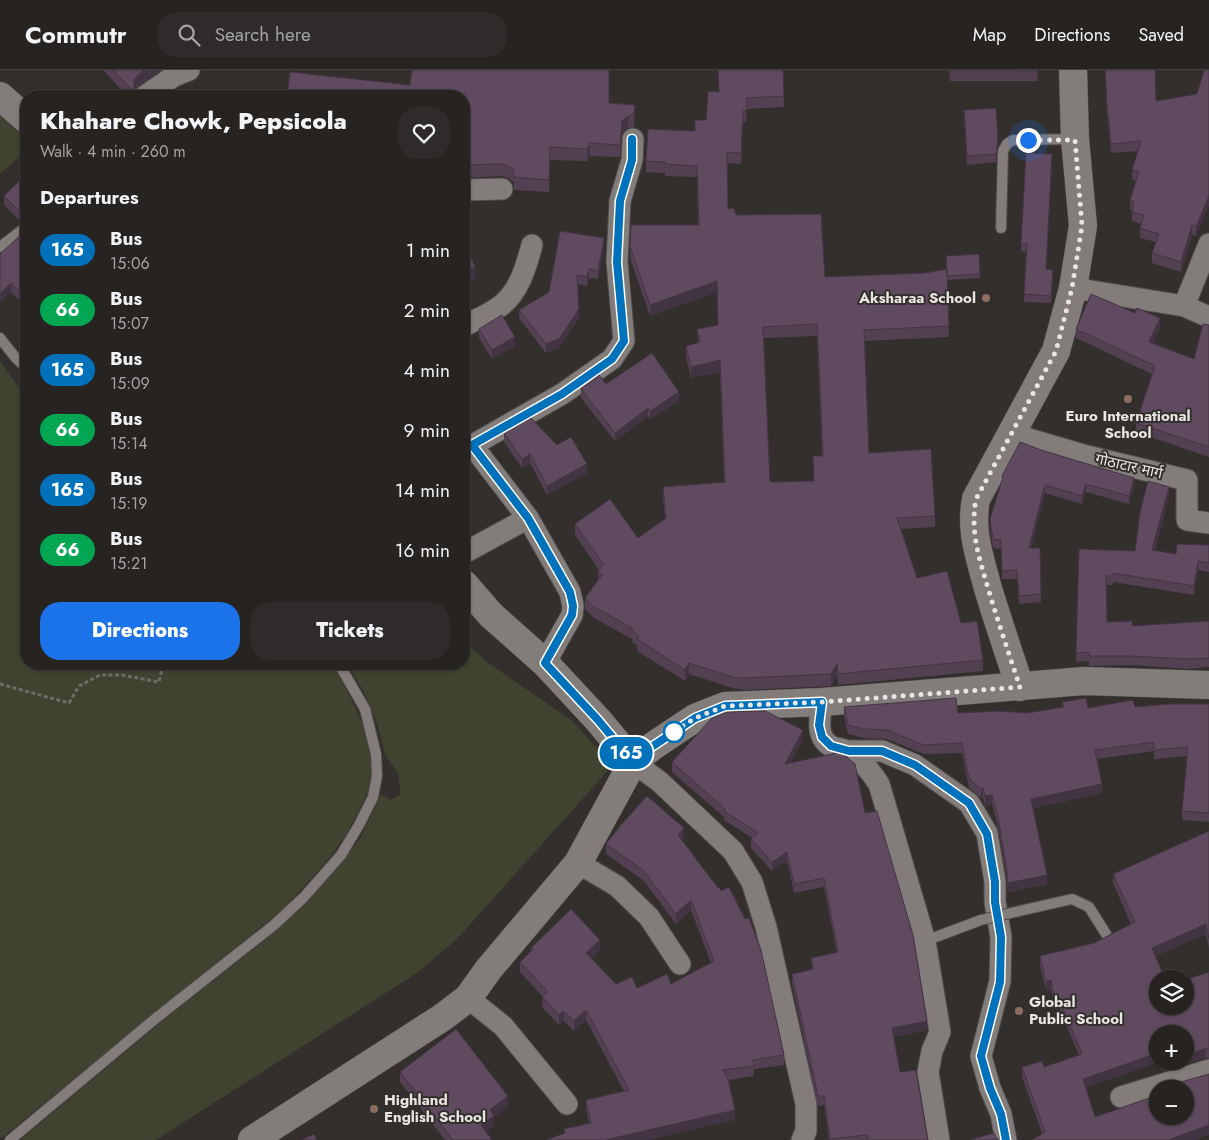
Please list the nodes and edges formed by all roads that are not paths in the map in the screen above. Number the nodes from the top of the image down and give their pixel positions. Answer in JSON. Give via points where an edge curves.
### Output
{"nodes":[{"id":1,"x":189,"y":70,"type":"edge"},
{"id":2,"x":1073,"y":70,"type":"edge"},
{"id":3,"x":154,"y":90,"type":"edge"},
{"id":4,"x":0,"y":96,"type":"edge"},
{"id":5,"x":20,"y":114,"type":"edge"},
{"id":6,"x":632,"y":139,"type":"dead end"},
{"id":7,"x":1075,"y":140,"type":"junction"},
{"id":8,"x":502,"y":189,"type":"dead end"},
{"id":9,"x":470,"y":190,"type":"edge"},
{"id":10,"x":1001,"y":228,"type":"dead end"},
{"id":11,"x":20,"y":232,"type":"edge"},
{"id":12,"x":1209,"y":244,"type":"edge"},
{"id":13,"x":532,"y":245,"type":"dead end"},
{"id":14,"x":0,"y":247,"type":"edge"},
{"id":15,"x":1072,"y":288,"type":"junction"},
{"id":16,"x":1184,"y":306,"type":"junction"},
{"id":17,"x":1209,"y":317,"type":"edge"},
{"id":18,"x":470,"y":323,"type":"edge"},
{"id":19,"x":0,"y":338,"type":"edge"},
{"id":20,"x":20,"y":362,"type":"edge"},
{"id":21,"x":1012,"y":434,"type":"junction"},
{"id":22,"x":470,"y":447,"type":"edge"},
{"id":23,"x":470,"y":450,"type":"edge"},
{"id":24,"x":528,"y":518,"type":"junction"},
{"id":25,"x":1209,"y":524,"type":"edge"},
{"id":26,"x":470,"y":550,"type":"edge"},
{"id":27,"x":470,"y":591,"type":"edge"},
{"id":28,"x":545,"y":663,"type":"junction"},
{"id":29,"x":343,"y":670,"type":"edge"},
{"id":30,"x":1209,"y":685,"type":"edge"},
{"id":31,"x":1020,"y":687,"type":"junction"},
{"id":32,"x":822,"y":702,"type":"junction"},
{"id":33,"x":849,"y":751,"type":"junction"},
{"id":34,"x":633,"y":762,"type":"junction"},
{"id":35,"x":578,"y":864,"type":"junction"},
{"id":36,"x":1106,"y":934,"type":"dead end"},
{"id":37,"x":926,"y":941,"type":"junction"},
{"id":38,"x":680,"y":964,"type":"dead end"},
{"id":39,"x":468,"y":998,"type":"junction"},
{"id":40,"x":1209,"y":1070,"type":"edge"},
{"id":41,"x":1121,"y":1097,"type":"dead end"},
{"id":42,"x":567,"y":1104,"type":"dead end"},
{"id":43,"x":10,"y":1140,"type":"edge"},
{"id":44,"x":252,"y":1140,"type":"edge"},
{"id":45,"x":802,"y":1140,"type":"edge"},
{"id":46,"x":939,"y":1140,"type":"edge"},
{"id":47,"x":1006,"y":1140,"type":"edge"}],
"edges":[{"from":1,"to":3,"type":"street"},
{"from":2,"to":7,"type":"street"},
{"from":4,"to":5,"type":"street"},
{"from":6,"to":22,"type":"street","via":[[632,160],[620,201],[617,262],[624,341],[612,359],[570,389]]},
{"from":7,"to":10,"type":"lane","via":[[1013,140],[1007,144],[1003,151]]},
{"from":7,"to":15,"type":"street","via":[[1082,226]]},
{"from":8,"to":9,"type":"street"},
{"from":11,"to":14,"type":"lane"},
{"from":12,"to":16,"type":"street"},
{"from":13,"to":18,"type":"street","via":[[526,268],[514,291],[500,306]]},
{"from":15,"to":16,"type":"street"},
{"from":15,"to":21,"type":"street","via":[[1056,351]]},
{"from":16,"to":17,"type":"street"},
{"from":19,"to":20,"type":"lane"},
{"from":21,"to":25,"type":"street","name":"गोठाटार मार्ग","via":[[1187,480],[1186,520]]},
{"from":21,"to":31,"type":"street","via":[[976,499],[973,516],[975,542]]},
{"from":23,"to":24,"type":"street"},
{"from":24,"to":26,"type":"street"},
{"from":24,"to":28,"type":"street","via":[[570,592],[573,606],[572,615]]},
{"from":27,"to":28,"type":"street","via":[[491,615]]},
{"from":28,"to":34,"type":"street"},
{"from":29,"to":43,"type":"lane","via":[[365,709],[378,776],[373,797],[341,855],[274,925]]},
{"from":30,"to":31,"type":"street","via":[[1084,681]]},
{"from":31,"to":32,"type":"street"},
{"from":32,"to":33,"type":"street","via":[[819,725],[822,737],[831,746]]},
{"from":32,"to":34,"type":"street","via":[[725,706],[695,718]]},
{"from":33,"to":37,"type":"street","via":[[869,769],[879,784]]},
{"from":33,"to":47,"type":"street","via":[[882,751],[915,765],[969,803],[987,834],[1001,937],[1000,982],[981,1056],[1001,1114]]},
{"from":34,"to":35,"type":"street"},
{"from":34,"to":45,"type":"street","via":[[660,782],[733,851],[752,882],[768,937],[806,1104],[806,1131]]},
{"from":35,"to":38,"type":"street","via":[[617,886],[649,917]]},
{"from":35,"to":39,"type":"street"},
{"from":36,"to":37,"type":"lane","bridge":true,"via":[[1089,907],[1072,899],[981,920]]},
{"from":37,"to":46,"type":"street","via":[[940,1032],[928,1072]]},
{"from":39,"to":42,"type":"street","via":[[503,1026]]},
{"from":39,"to":44,"type":"street"},
{"from":40,"to":41,"type":"street"}]}
